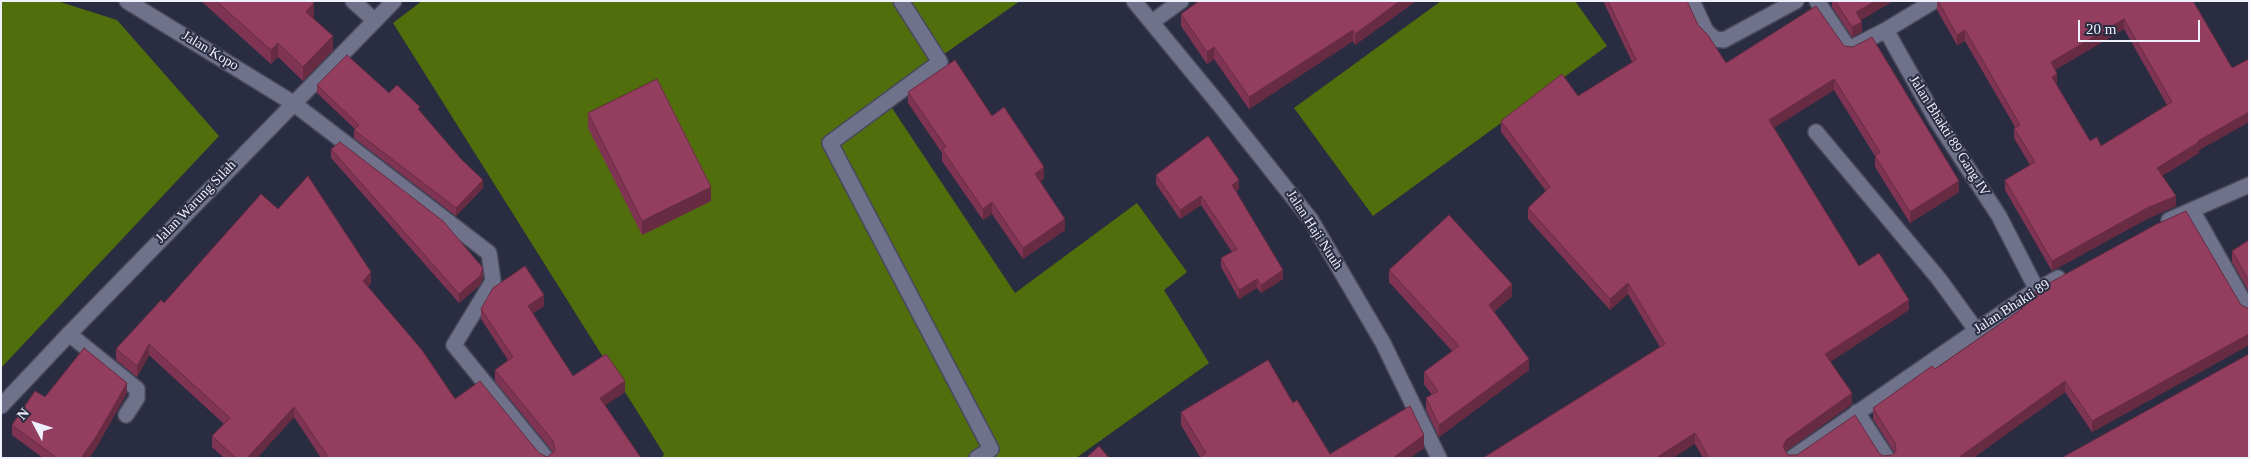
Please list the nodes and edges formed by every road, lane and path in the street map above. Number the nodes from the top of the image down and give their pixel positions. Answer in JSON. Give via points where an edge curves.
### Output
{"nodes":[{"id":1,"x":127,"y":1,"type":"edge"},
{"id":2,"x":353,"y":1,"type":"edge"},
{"id":3,"x":394,"y":1,"type":"edge"},
{"id":4,"x":901,"y":1,"type":"edge"},
{"id":5,"x":1134,"y":1,"type":"edge"},
{"id":6,"x":1181,"y":1,"type":"edge"},
{"id":7,"x":1692,"y":1,"type":"edge"},
{"id":8,"x":1796,"y":1,"type":"edge"},
{"id":9,"x":1817,"y":1,"type":"edge"},
{"id":10,"x":1934,"y":1,"type":"edge"},
{"id":11,"x":374,"y":20,"type":"junction"},
{"id":12,"x":1152,"y":22,"type":"junction"},
{"id":13,"x":1886,"y":30,"type":"junction"},
{"id":14,"x":293,"y":102,"type":"junction"},
{"id":15,"x":1816,"y":132,"type":"dead end"},
{"id":16,"x":2249,"y":185,"type":"edge"},
{"id":17,"x":2192,"y":210,"type":"junction"},
{"id":18,"x":2151,"y":227,"type":"edge"},
{"id":19,"x":2072,"y":271,"type":"edge"},
{"id":20,"x":2037,"y":290,"type":"junction"},
{"id":21,"x":2249,"y":311,"type":"edge"},
{"id":22,"x":1976,"y":330,"type":"junction"},
{"id":23,"x":69,"y":334,"type":"junction"},
{"id":24,"x":1,"y":406,"type":"edge"},
{"id":25,"x":1856,"y":412,"type":"junction"},
{"id":26,"x":126,"y":415,"type":"dead end"},
{"id":27,"x":546,"y":458,"type":"edge"},
{"id":28,"x":976,"y":458,"type":"edge"},
{"id":29,"x":1439,"y":458,"type":"edge"},
{"id":30,"x":1792,"y":458,"type":"edge"},
{"id":31,"x":1887,"y":458,"type":"edge"}],
"edges":[{"from":1,"to":14,"type":"street","name":"Jalan Kopo"},
{"from":2,"to":11,"type":"street"},
{"from":3,"to":11,"type":"street","name":"Jalan Warung Silah"},
{"from":4,"to":28,"type":"street","via":[[940,62],[830,142],[992,449]]},
{"from":5,"to":12,"type":"street","name":"Jalan Haji Nuuh"},
{"from":6,"to":12,"type":"street"},
{"from":7,"to":8,"type":"street","via":[[1706,31],[1715,39],[1724,40]]},
{"from":9,"to":13,"type":"street","via":[[1849,49]]},
{"from":10,"to":13,"type":"street"},
{"from":11,"to":14,"type":"street","name":"Jalan Warung Silah"},
{"from":12,"to":29,"type":"street","name":"Jalan Haji Nuuh","via":[[1311,220],[1383,343]]},
{"from":13,"to":20,"type":"street","name":"Jalan Bhakti 89 Gang IV","via":[[1936,121],[1999,216]]},
{"from":14,"to":23,"type":"street","name":"Jalan Warung Silah"},
{"from":14,"to":27,"type":"street","name":"Jalan Kopo","via":[[489,253],[493,281],[454,345]]},
{"from":15,"to":22,"type":"street","via":[[1939,279]]},
{"from":16,"to":17,"type":"street"},
{"from":17,"to":18,"type":"street"},
{"from":17,"to":21,"type":"street"},
{"from":19,"to":20,"type":"street","name":"Jalan Bhakti 89"},
{"from":20,"to":22,"type":"street","name":"Jalan Bhakti 89"},
{"from":22,"to":25,"type":"street","name":"Jalan Bhakti 89"},
{"from":23,"to":24,"type":"street","name":"Jalan Warung Silah"},
{"from":23,"to":26,"type":"street","via":[[137,389],[138,398]]},
{"from":25,"to":30,"type":"street","name":"Jalan Bhakti 89"},
{"from":25,"to":31,"type":"street"}]}
